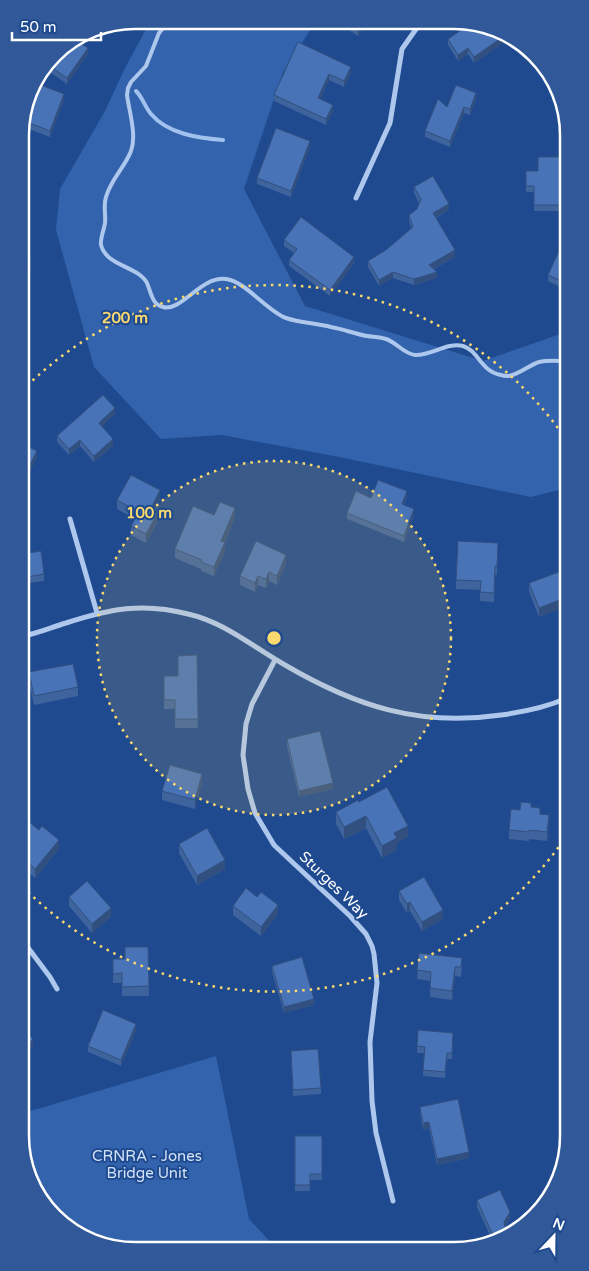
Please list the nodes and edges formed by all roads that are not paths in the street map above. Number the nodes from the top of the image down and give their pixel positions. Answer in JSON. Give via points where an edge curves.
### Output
{"nodes":[{"id":1,"x":162,"y":29,"type":"edge"},
{"id":2,"x":416,"y":29,"type":"edge"},
{"id":3,"x":356,"y":198,"type":"dead end"},
{"id":4,"x":560,"y":361,"type":"edge"},
{"id":5,"x":70,"y":520,"type":"dead end"},
{"id":6,"x":97,"y":613,"type":"junction"},
{"id":7,"x":29,"y":634,"type":"edge"},
{"id":8,"x":275,"y":660,"type":"junction"},
{"id":9,"x":560,"y":700,"type":"edge"},
{"id":10,"x":29,"y":949,"type":"edge"},
{"id":11,"x":57,"y":989,"type":"dead end"},
{"id":12,"x":393,"y":1201,"type":"dead end"}],
"edges":[{"from":1,"to":4,"type":"lane","via":[[146,66],[128,88],[134,137],[131,151],[106,195],[101,245],[112,260],[141,276],[158,306],[169,308],[206,284],[226,279],[236,282],[288,318],[388,339],[411,354],[422,355],[458,345],[473,352],[491,372],[508,376],[540,362]]},
{"from":2,"to":3,"type":"street","via":[[402,49],[390,123]]},
{"from":5,"to":6,"type":"street"},
{"from":6,"to":7,"type":"street"},
{"from":6,"to":8,"type":"street","via":[[142,608],[188,614],[230,631]]},
{"from":8,"to":9,"type":"street","via":[[338,694],[424,717],[486,717],[518,713]]},
{"from":8,"to":12,"type":"street","name":"Sturges Way","via":[[252,704],[246,724],[243,755],[248,789],[255,812],[274,845],[350,916],[372,946],[377,983],[370,1042],[372,1101],[376,1133]]},
{"from":10,"to":11,"type":"street"}]}
